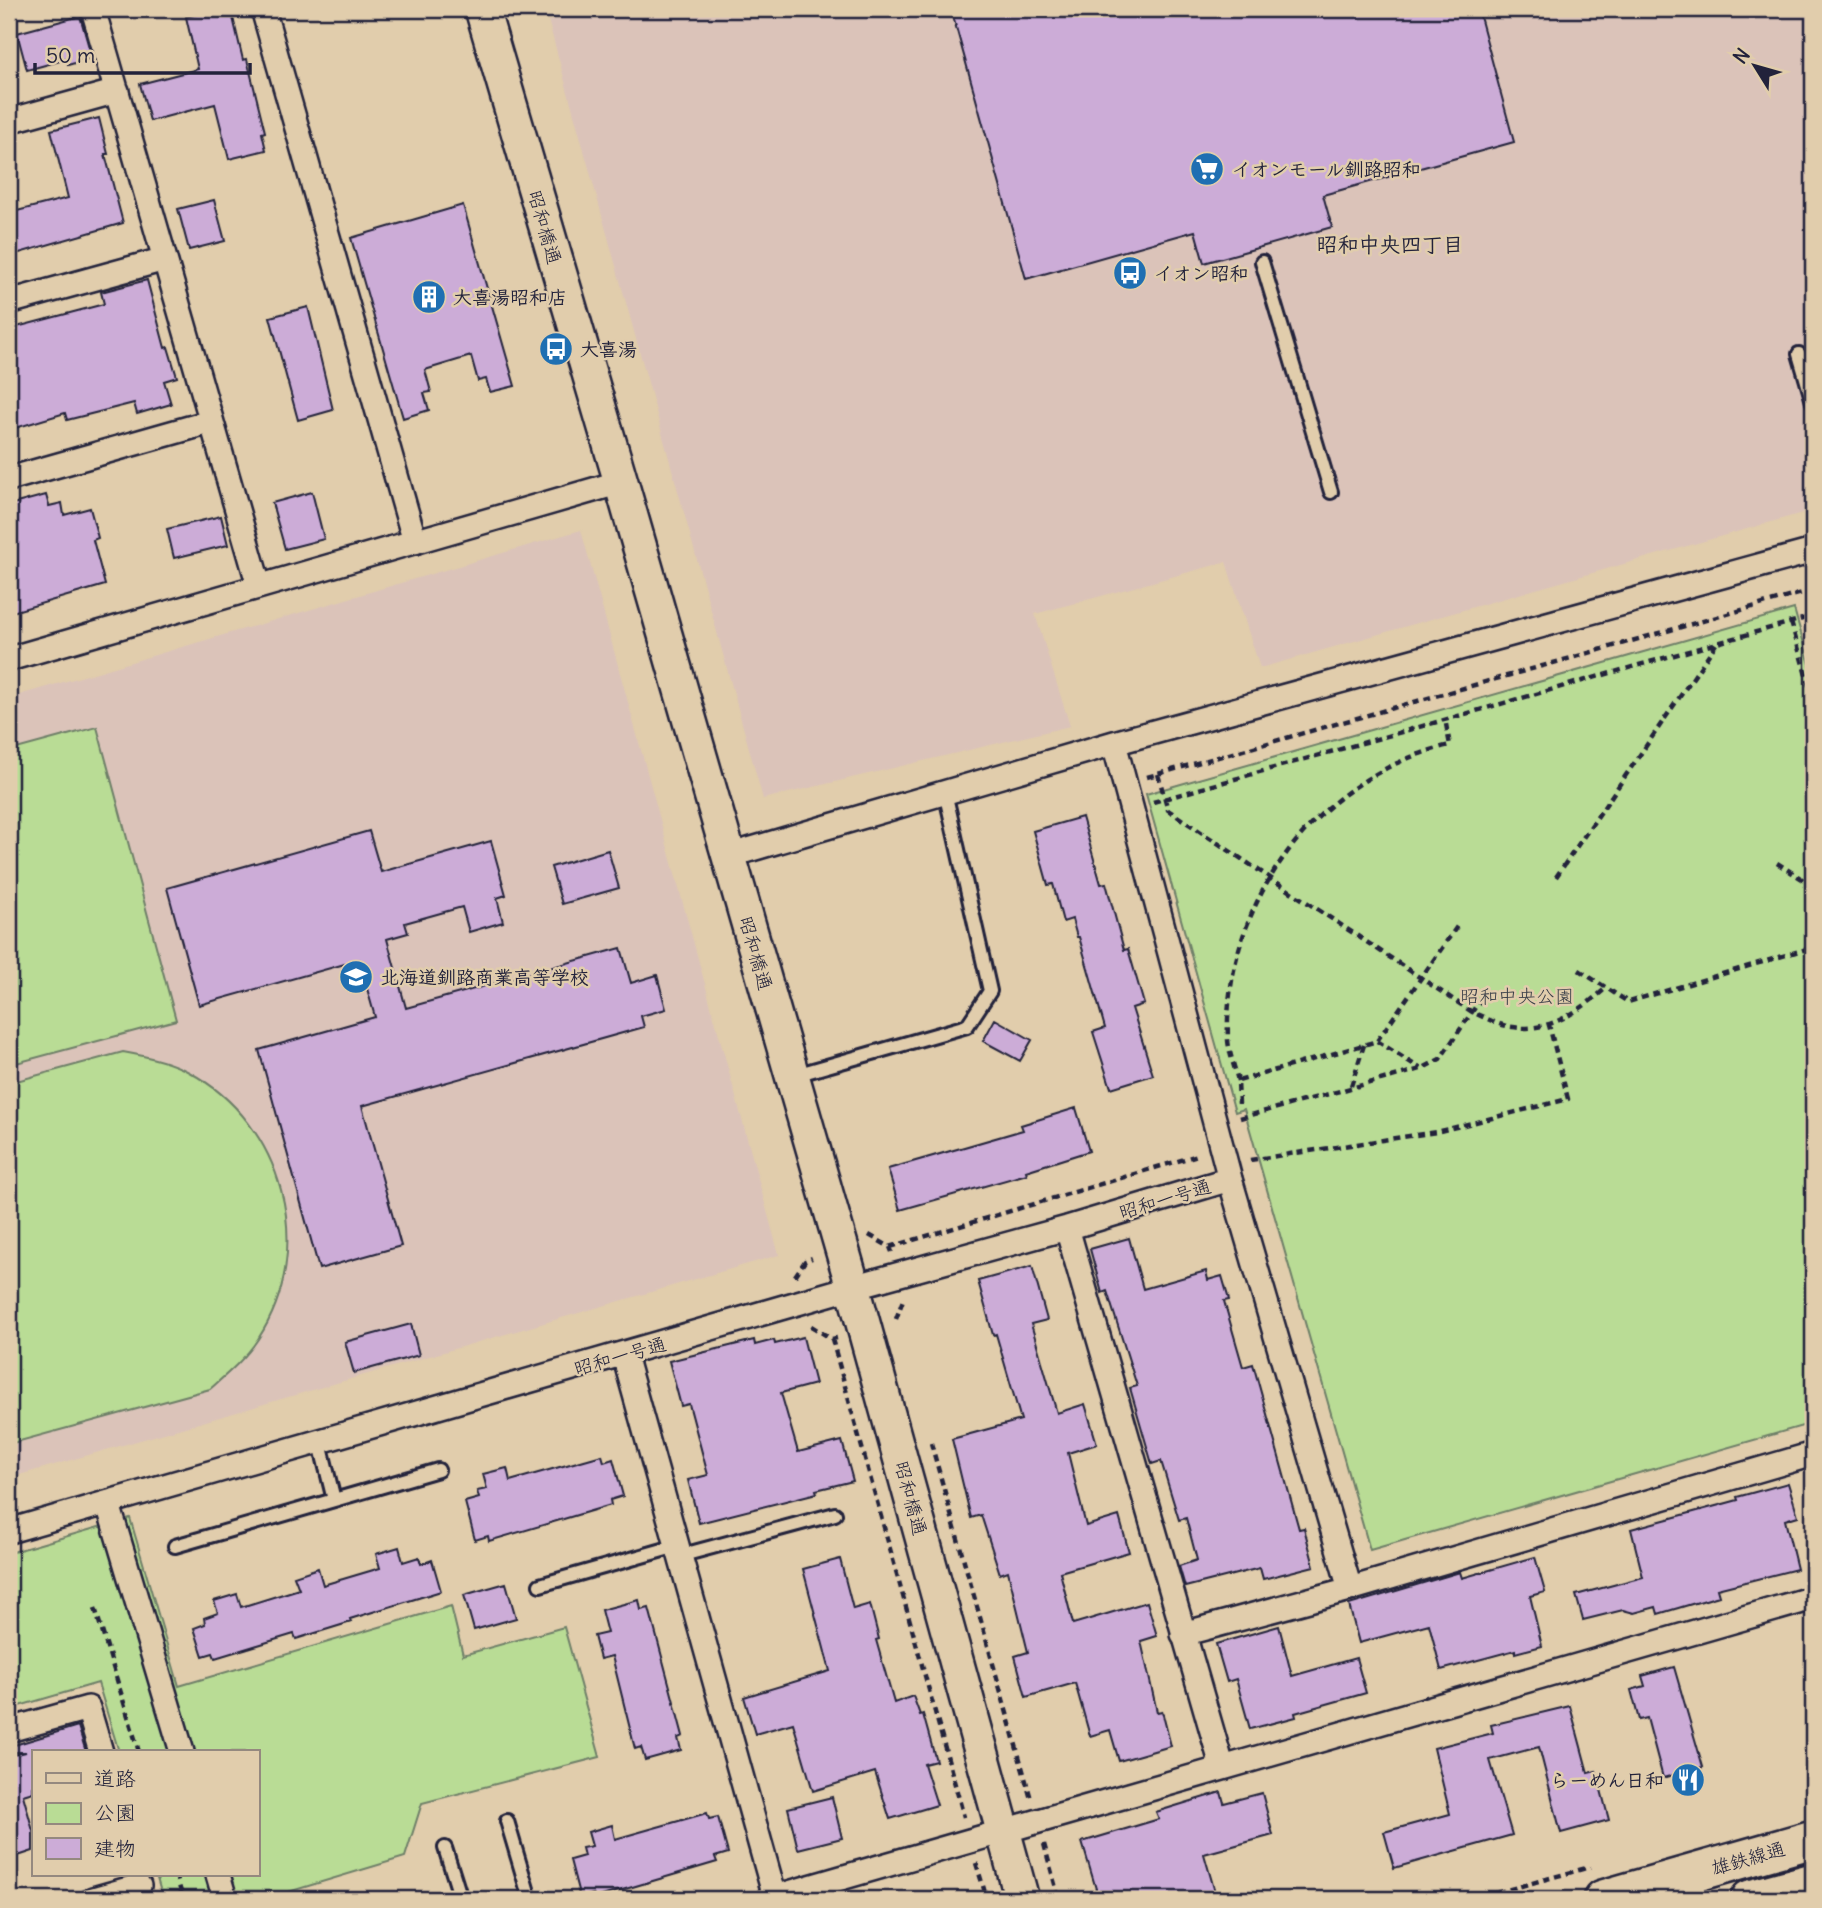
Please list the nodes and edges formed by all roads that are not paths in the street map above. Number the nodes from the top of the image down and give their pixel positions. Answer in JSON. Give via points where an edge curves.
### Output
{"nodes":[{"id":1,"x":93,"y":9,"type":"edge"},
{"id":2,"x":263,"y":9,"type":"edge"},
{"id":3,"x":482,"y":9,"type":"edge"},
{"id":4,"x":117,"y":91,"type":"junction"},
{"id":5,"x":9,"y":121,"type":"edge"},
{"id":6,"x":165,"y":258,"type":"junction"},
{"id":7,"x":1262,"y":262,"type":"dead end"},
{"id":8,"x":9,"y":302,"type":"edge"},
{"id":9,"x":1799,"y":354,"type":"dead end"},
{"id":10,"x":1813,"y":402,"type":"edge"},
{"id":11,"x":210,"y":422,"type":"junction"},
{"id":12,"x":9,"y":480,"type":"edge"},
{"id":13,"x":621,"y":482,"type":"junction"},
{"id":14,"x":1331,"y":492,"type":"dead end"},
{"id":15,"x":415,"y":542,"type":"junction"},
{"id":16,"x":1813,"y":551,"type":"edge"},
{"id":17,"x":259,"y":586,"type":"junction"},
{"id":18,"x":9,"y":659,"type":"edge"},
{"id":19,"x":1114,"y":743,"type":"junction"},
{"id":20,"x":945,"y":792,"type":"junction"},
{"id":21,"x":728,"y":856,"type":"junction"},
{"id":22,"x":792,"y":1076,"type":"junction"},
{"id":23,"x":1230,"y":1179,"type":"junction"},
{"id":24,"x":1068,"y":1228,"type":"junction"},
{"id":25,"x":853,"y":1287,"type":"junction"},
{"id":26,"x":624,"y":1354,"type":"junction"},
{"id":27,"x":320,"y":1443,"type":"junction"},
{"id":28,"x":1813,"y":1454,"type":"edge"},
{"id":29,"x":438,"y":1470,"type":"dead end"},
{"id":30,"x":334,"y":1500,"type":"junction"},
{"id":31,"x":108,"y":1504,"type":"junction"},
{"id":32,"x":835,"y":1514,"type":"dead end"},
{"id":33,"x":9,"y":1531,"type":"edge"},
{"id":34,"x":176,"y":1546,"type":"dead end"},
{"id":35,"x":678,"y":1551,"type":"junction"},
{"id":36,"x":540,"y":1585,"type":"dead end"},
{"id":37,"x":1350,"y":1589,"type":"junction"},
{"id":38,"x":1813,"y":1598,"type":"edge"},
{"id":39,"x":1183,"y":1634,"type":"junction"},
{"id":40,"x":9,"y":1731,"type":"edge"},
{"id":41,"x":100,"y":1750,"type":"edge"},
{"id":42,"x":181,"y":1750,"type":"edge"},
{"id":43,"x":1222,"y":1766,"type":"junction"},
{"id":44,"x":507,"y":1821,"type":"dead end"},
{"id":45,"x":1002,"y":1830,"type":"junction"},
{"id":46,"x":1813,"y":1839,"type":"edge"},
{"id":47,"x":445,"y":1848,"type":"dead end"},
{"id":48,"x":218,"y":1876,"type":"edge"},
{"id":49,"x":1813,"y":1882,"type":"edge"},
{"id":50,"x":139,"y":1887,"type":"edge"},
{"id":51,"x":771,"y":1898,"type":"edge"},
{"id":52,"x":93,"y":1899,"type":"edge"},
{"id":53,"x":225,"y":1899,"type":"edge"},
{"id":54,"x":461,"y":1899,"type":"edge"},
{"id":55,"x":530,"y":1899,"type":"edge"},
{"id":56,"x":1022,"y":1899,"type":"edge"},
{"id":57,"x":1603,"y":1899,"type":"edge"},
{"id":58,"x":1750,"y":1899,"type":"edge"}],
"edges":[{"from":1,"to":4,"type":"street"},
{"from":2,"to":15,"type":"street"},
{"from":3,"to":13,"type":"street","name":"昭和橋通"},
{"from":4,"to":5,"type":"street"},
{"from":4,"to":6,"type":"street"},
{"from":6,"to":8,"type":"street"},
{"from":6,"to":11,"type":"street"},
{"from":7,"to":14,"type":"lane"},
{"from":9,"to":10,"type":"lane"},
{"from":11,"to":12,"type":"street"},
{"from":11,"to":17,"type":"street"},
{"from":13,"to":15,"type":"street"},
{"from":13,"to":21,"type":"street","name":"昭和橋通"},
{"from":15,"to":17,"type":"street"},
{"from":16,"to":19,"type":"street"},
{"from":17,"to":18,"type":"street"},
{"from":19,"to":20,"type":"street"},
{"from":19,"to":23,"type":"street"},
{"from":20,"to":21,"type":"street"},
{"from":20,"to":22,"type":"lane","via":[[990,991],[967,1026]]},
{"from":21,"to":22,"type":"street","name":"昭和橋通"},
{"from":22,"to":25,"type":"street","name":"昭和橋通"},
{"from":23,"to":24,"type":"street","name":"昭和一号通"},
{"from":23,"to":37,"type":"street"},
{"from":24,"to":25,"type":"street","name":"昭和一号通"},
{"from":24,"to":39,"type":"street"},
{"from":25,"to":26,"type":"street","name":"昭和一号通"},
{"from":25,"to":45,"type":"street","name":"昭和橋通"},
{"from":26,"to":27,"type":"street","name":"昭和一号通"},
{"from":26,"to":35,"type":"street"},
{"from":27,"to":30,"type":"lane"},
{"from":27,"to":31,"type":"street","name":"昭和一号通"},
{"from":28,"to":37,"type":"street"},
{"from":29,"to":30,"type":"lane"},
{"from":30,"to":34,"type":"lane"},
{"from":31,"to":33,"type":"street","name":"昭和一号通"},
{"from":31,"to":42,"type":"street"},
{"from":32,"to":35,"type":"lane"},
{"from":35,"to":36,"type":"lane"},
{"from":35,"to":51,"type":"street"},
{"from":37,"to":39,"type":"street"},
{"from":38,"to":43,"type":"street"},
{"from":39,"to":43,"type":"street"},
{"from":40,"to":41,"type":"street","via":[[88,1708]]},
{"from":43,"to":45,"type":"street"},
{"from":44,"to":55,"type":"lane"},
{"from":45,"to":51,"type":"street"},
{"from":45,"to":56,"type":"street","name":"昭和橋通"},
{"from":46,"to":57,"type":"main road","name":"雄鉄線通"},
{"from":47,"to":54,"type":"lane"},
{"from":48,"to":53,"type":"street"},
{"from":49,"to":58,"type":"main road"},
{"from":50,"to":52,"type":"street"}]}
